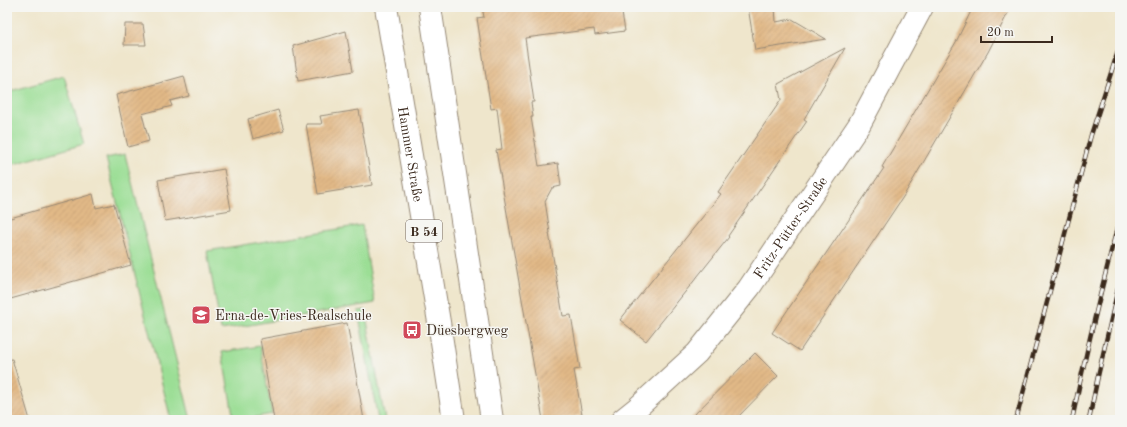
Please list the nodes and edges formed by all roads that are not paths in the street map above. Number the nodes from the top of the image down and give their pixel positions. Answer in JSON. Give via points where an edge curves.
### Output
{"nodes":[{"id":1,"x":386,"y":7,"type":"edge"},
{"id":2,"x":430,"y":7,"type":"edge"},
{"id":3,"x":922,"y":7,"type":"edge"},
{"id":4,"x":454,"y":420,"type":"edge"},
{"id":5,"x":492,"y":420,"type":"edge"},
{"id":6,"x":622,"y":420,"type":"edge"}],
"edges":[{"from":1,"to":4,"type":"main road","name":"Hammer Straße","number":"B 54"},
{"from":2,"to":5,"type":"main road","number":"B 54"},
{"from":3,"to":6,"type":"main road","name":"Fritz-Pütter-Straße","via":[[859,125],[749,288],[697,353]]}]}
